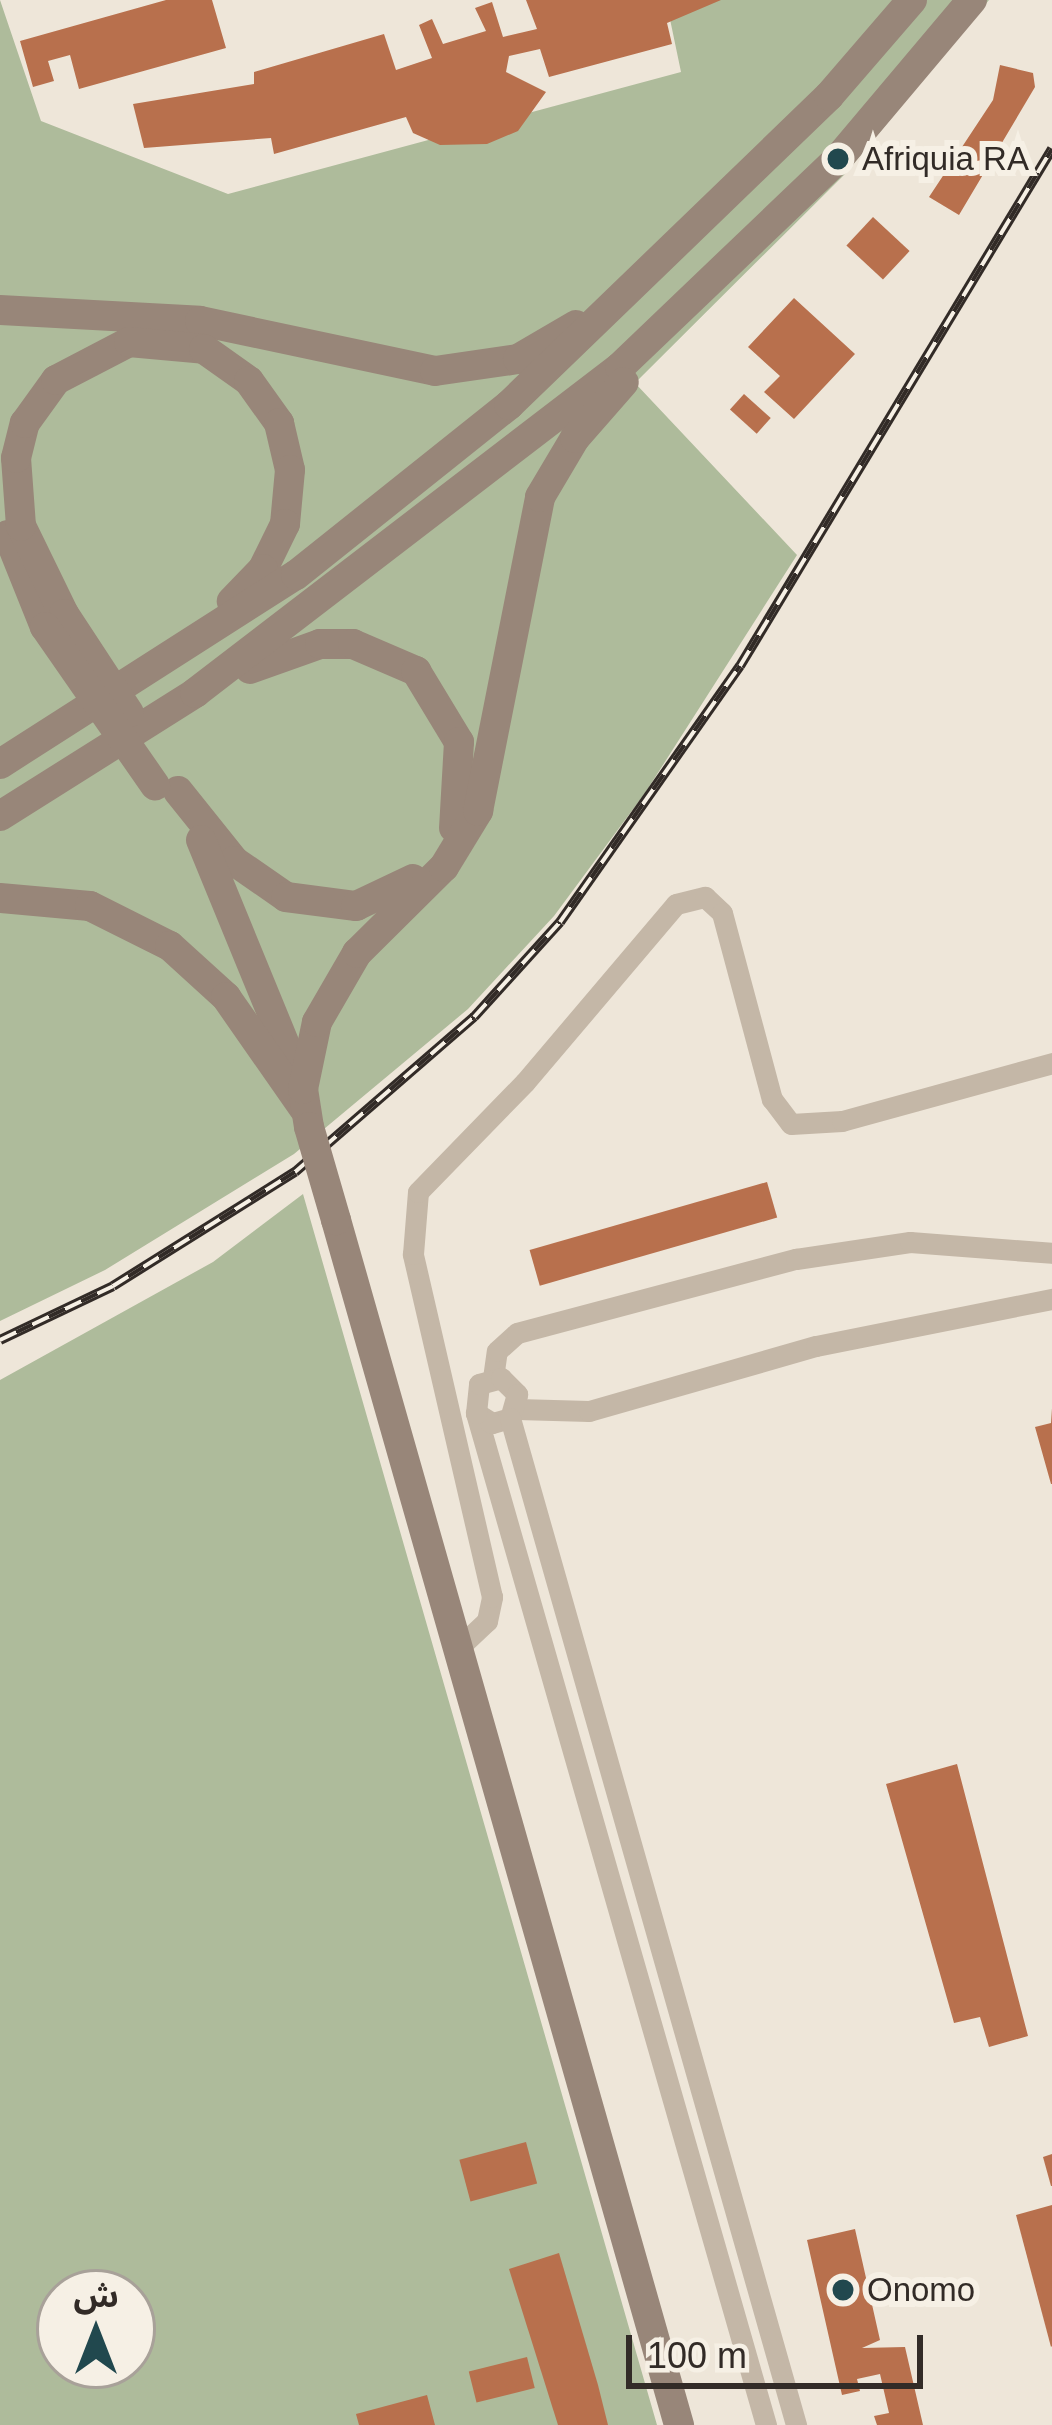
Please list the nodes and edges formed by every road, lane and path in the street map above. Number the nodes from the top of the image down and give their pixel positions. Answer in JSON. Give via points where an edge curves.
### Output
{"nodes":[{"id":1,"x":912,"y":0,"type":"edge"},
{"id":2,"x":971,"y":0,"type":"edge"},
{"id":3,"x":667,"y":257,"type":"junction"},
{"id":4,"x":687,"y":309,"type":"junction"},
{"id":5,"x":0,"y":310,"type":"edge"},
{"id":6,"x":272,"y":336,"type":"junction"},
{"id":7,"x":4,"y":561,"type":"edge"},
{"id":8,"x":55,"y":621,"type":"junction"},
{"id":9,"x":174,"y":653,"type":"junction"},
{"id":10,"x":195,"y":694,"type":"junction"},
{"id":11,"x":0,"y":764,"type":"edge"},
{"id":12,"x":170,"y":793,"type":"junction"},
{"id":13,"x":0,"y":816,"type":"edge"},
{"id":14,"x":208,"y":855,"type":"junction"},
{"id":15,"x":0,"y":898,"type":"edge"},
{"id":16,"x":406,"y":902,"type":"junction"},
{"id":17,"x":1052,"y":1063,"type":"edge"},
{"id":18,"x":302,"y":1105,"type":"junction"},
{"id":19,"x":1052,"y":1253,"type":"edge"},
{"id":20,"x":1052,"y":1299,"type":"edge"},
{"id":21,"x":493,"y":1378,"type":"junction"},
{"id":22,"x":476,"y":1413,"type":"junction"},
{"id":23,"x":513,"y":1414,"type":"junction"},
{"id":24,"x":455,"y":1651,"type":"junction"},
{"id":25,"x":679,"y":2425,"type":"edge"},
{"id":26,"x":766,"y":2425,"type":"edge"},
{"id":27,"x":796,"y":2425,"type":"edge"}],
"edges":[{"from":1,"to":3,"type":"main road","via":[[829,96]]},
{"from":2,"to":4,"type":"main road","via":[[838,159]]},
{"from":3,"to":6,"type":"main road","via":[[557,340],[483,370],[363,361]]},
{"from":3,"to":9,"type":"main road","via":[[509,405],[392,500]]},
{"from":4,"to":10,"type":"main road"},
{"from":4,"to":16,"type":"main road","via":[[547,482],[524,551],[478,811],[444,867]]},
{"from":5,"to":6,"type":"main road","via":[[200,321]]},
{"from":6,"to":7,"type":"main road","via":[[130,329],[85,344],[47,370],[17,411],[3,454]]},
{"from":7,"to":8,"type":"main road"},
{"from":8,"to":9,"type":"main road","via":[[21,526],[15,475],[25,423],[56,380],[105,348],[157,340],[204,349],[268,406],[285,441],[290,495],[263,569]]},
{"from":8,"to":12,"type":"main road","bridge":true},
{"from":9,"to":11,"type":"main road"},
{"from":10,"to":12,"type":"main road","via":[[320,644],[387,654],[416,671],[448,714],[461,802],[454,829],[412,879],[376,901],[333,907],[260,883]]},
{"from":10,"to":13,"type":"main road"},
{"from":12,"to":14,"type":"main road"},
{"from":12,"to":18,"type":"main road"},
{"from":14,"to":16,"type":"main road","via":[[252,895],[311,916],[362,915]]},
{"from":14,"to":18,"type":"main road"},
{"from":15,"to":18,"type":"main road","via":[[90,906],[170,946],[226,998]]},
{"from":16,"to":18,"type":"main road","via":[[332,986]]},
{"from":17,"to":24,"type":"street","via":[[842,1121],[791,1124],[772,1099],[722,913],[705,896],[676,904],[553,1052],[418,1192],[413,1254],[492,1597],[487,1621]]},
{"from":18,"to":24,"type":"main road","bridge":true},
{"from":19,"to":21,"type":"street","via":[[910,1243],[796,1259],[517,1333],[497,1351]]},
{"from":20,"to":23,"type":"street","via":[[816,1346],[589,1411]]},
{"from":21,"to":22,"type":"street","via":[[475,1390]]},
{"from":21,"to":23,"type":"street","via":[[514,1387]]},
{"from":22,"to":23,"type":"street","via":[[492,1423]]},
{"from":22,"to":26,"type":"street"},
{"from":23,"to":27,"type":"street"},
{"from":24,"to":25,"type":"main road"}]}
